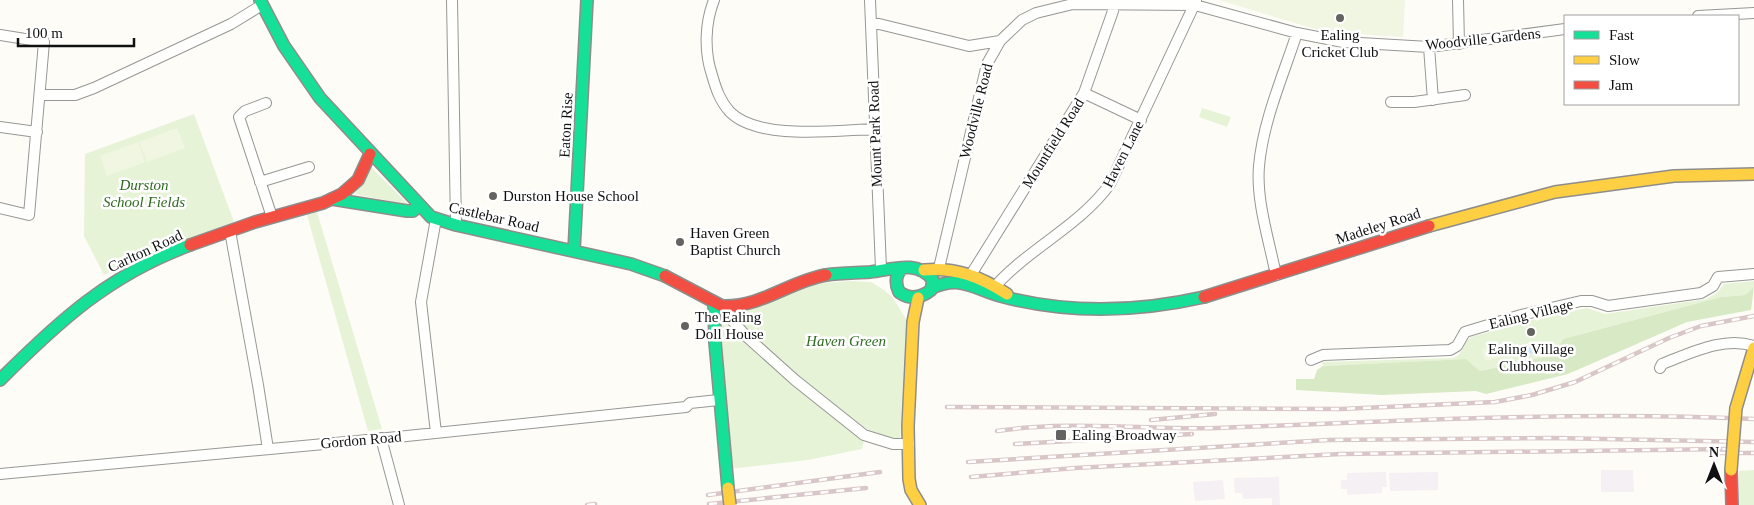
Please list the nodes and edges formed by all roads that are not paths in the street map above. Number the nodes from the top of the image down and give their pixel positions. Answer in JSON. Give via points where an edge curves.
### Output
{"nodes":[{"id":1,"x":452,"y":0,"type":"edge"},
{"id":2,"x":587,"y":0,"type":"edge"},
{"id":3,"x":714,"y":0,"type":"edge"},
{"id":4,"x":870,"y":0,"type":"edge"},
{"id":5,"x":1458,"y":0,"type":"edge"},
{"id":6,"x":1120,"y":2,"type":"edge"},
{"id":7,"x":1196,"y":2,"type":"edge"},
{"id":8,"x":261,"y":3,"type":"edge"},
{"id":9,"x":1754,"y":13,"type":"edge"},
{"id":10,"x":1717,"y":15,"type":"edge"},
{"id":11,"x":871,"y":22,"type":"junction"},
{"id":12,"x":1564,"y":29,"type":"edge"},
{"id":13,"x":1296,"y":33,"type":"junction"},
{"id":14,"x":0,"y":35,"type":"edge"},
{"id":15,"x":1000,"y":40,"type":"junction"},
{"id":16,"x":1459,"y":44,"type":"junction"},
{"id":17,"x":969,"y":46,"type":"junction"},
{"id":18,"x":1429,"y":47,"type":"junction"},
{"id":19,"x":991,"y":54,"type":"junction"},
{"id":20,"x":1084,"y":93,"type":"junction"},
{"id":21,"x":40,"y":95,"type":"junction"},
{"id":22,"x":1465,"y":95,"type":"dead end"},
{"id":23,"x":1433,"y":100,"type":"junction"},
{"id":24,"x":1392,"y":102,"type":"dead end"},
{"id":25,"x":266,"y":103,"type":"dead end"},
{"id":26,"x":1141,"y":120,"type":"junction"},
{"id":27,"x":0,"y":127,"type":"edge"},
{"id":28,"x":875,"y":129,"type":"junction"},
{"id":29,"x":37,"y":132,"type":"junction"},
{"id":30,"x":370,"y":154,"type":"junction"},
{"id":31,"x":309,"y":167,"type":"dead end"},
{"id":32,"x":1754,"y":174,"type":"edge"},
{"id":33,"x":260,"y":182,"type":"junction"},
{"id":34,"x":351,"y":196,"type":"junction"},
{"id":35,"x":420,"y":205,"type":"junction"},
{"id":36,"x":0,"y":208,"type":"edge"},
{"id":37,"x":272,"y":217,"type":"junction"},
{"id":38,"x":436,"y":219,"type":"junction"},
{"id":39,"x":456,"y":225,"type":"junction"},
{"id":40,"x":230,"y":231,"type":"junction"},
{"id":41,"x":574,"y":251,"type":"junction"},
{"id":42,"x":903,"y":268,"type":"junction"},
{"id":43,"x":939,"y":268,"type":"junction"},
{"id":44,"x":924,"y":270,"type":"junction"},
{"id":45,"x":876,"y":271,"type":"junction"},
{"id":46,"x":972,"y":273,"type":"junction"},
{"id":47,"x":1754,"y":274,"type":"edge"},
{"id":48,"x":1276,"y":275,"type":"junction"},
{"id":49,"x":895,"y":286,"type":"junction"},
{"id":50,"x":932,"y":288,"type":"junction"},
{"id":51,"x":992,"y":290,"type":"junction"},
{"id":52,"x":918,"y":298,"type":"junction"},
{"id":53,"x":714,"y":302,"type":"junction"},
{"id":54,"x":727,"y":307,"type":"junction"},
{"id":55,"x":1754,"y":347,"type":"edge"},
{"id":56,"x":1311,"y":360,"type":"dead end"},
{"id":57,"x":1751,"y":365,"type":"edge"},
{"id":58,"x":1660,"y":368,"type":"dead end"},
{"id":59,"x":0,"y":380,"type":"edge"},
{"id":60,"x":719,"y":400,"type":"junction"},
{"id":61,"x":436,"y":432,"type":"junction"},
{"id":62,"x":381,"y":438,"type":"junction"},
{"id":63,"x":909,"y":444,"type":"junction"},
{"id":64,"x":268,"y":449,"type":"junction"},
{"id":65,"x":0,"y":474,"type":"edge"},
{"id":66,"x":399,"y":505,"type":"edge"},
{"id":67,"x":730,"y":505,"type":"edge"},
{"id":68,"x":920,"y":505,"type":"edge"},
{"id":69,"x":1732,"y":505,"type":"edge"}],
"edges":[{"from":1,"to":39,"type":"street"},
{"from":2,"to":41,"type":"main road","name":"Eaton Rise"},
{"from":3,"to":28,"type":"street","via":[[707,32],[708,64],[719,98],[731,113],[748,124],[780,131]]},
{"from":4,"to":11,"type":"street","name":"Mount Park Road"},
{"from":5,"to":16,"type":"street"},
{"from":6,"to":7,"type":"street","name":"Woodville Road"},
{"from":6,"to":15,"type":"street","name":"Woodville Road","via":[[1073,4],[1036,12]]},
{"from":6,"to":20,"type":"street","name":"Mountfield Road","via":[[1113,11]]},
{"from":7,"to":13,"type":"street","name":"Woodville Gardens"},
{"from":7,"to":26,"type":"street","name":"Haven Lane"},
{"from":8,"to":21,"type":"street","via":[[207,35],[75,95]]},
{"from":8,"to":30,"type":"main road","name":"Castlebar Road","via":[[303,76]]},
{"from":9,"to":10,"type":"street"},
{"from":11,"to":17,"type":"street"},
{"from":11,"to":28,"type":"street","name":"Mount Park Road"},
{"from":12,"to":16,"type":"street","name":"Woodville Gardens"},
{"from":13,"to":18,"type":"street","name":"Woodville Gardens","via":[[1331,42]]},
{"from":13,"to":48,"type":"street","via":[[1259,166],[1262,206]]},
{"from":14,"to":21,"type":"street","via":[[44,42]]},
{"from":15,"to":17,"type":"street"},
{"from":15,"to":19,"type":"street","name":"Woodville Road"},
{"from":16,"to":18,"type":"street","name":"Woodville Gardens"},
{"from":17,"to":19,"type":"street"},
{"from":18,"to":23,"type":"street"},
{"from":19,"to":43,"type":"street","name":"Woodville Road"},
{"from":20,"to":26,"type":"street"},
{"from":20,"to":46,"type":"street","name":"Mountfield Road"},
{"from":21,"to":29,"type":"street"},
{"from":22,"to":23,"type":"street"},
{"from":23,"to":24,"type":"street"},
{"from":25,"to":33,"type":"street","via":[[245,110],[239,117]]},
{"from":26,"to":51,"type":"street","name":"Haven Lane","via":[[1103,194],[1002,278]]},
{"from":27,"to":29,"type":"street"},
{"from":28,"to":45,"type":"street","name":"Mount Park Road"},
{"from":29,"to":36,"type":"street","via":[[29,215]]},
{"from":30,"to":34,"type":"main road"},
{"from":30,"to":35,"type":"main road","name":"Castlebar Road"},
{"from":31,"to":33,"type":"street"},
{"from":32,"to":48,"type":"main road","name":"Madeley Road","via":[[1674,176],[1555,192],[1416,229]]},
{"from":33,"to":37,"type":"street"},
{"from":34,"to":35,"type":"main road","name":"Carlton Road","via":[[407,211],[413,211]]},
{"from":34,"to":37,"type":"main road","name":"Carlton Road"},
{"from":35,"to":38,"type":"main road","name":"Castlebar Road"},
{"from":37,"to":40,"type":"main road","name":"Carlton Road"},
{"from":38,"to":39,"type":"main road","name":"Castlebar Road"},
{"from":38,"to":61,"type":"street","via":[[421,302]]},
{"from":39,"to":41,"type":"main road","name":"Castlebar Road"},
{"from":40,"to":59,"type":"main road","name":"Carlton Road","via":[[138,267],[110,283],[74,311]]},
{"from":40,"to":64,"type":"street"},
{"from":41,"to":53,"type":"main road","name":"Castlebar Road","via":[[659,273]]},
{"from":42,"to":44,"type":"main road"},
{"from":42,"to":45,"type":"main road"},
{"from":42,"to":49,"type":"main road","via":[[897,274]]},
{"from":43,"to":44,"type":"main road","name":"Madeley Road"},
{"from":43,"to":46,"type":"main road","name":"Madeley Road"},
{"from":44,"to":50,"type":"main road","via":[[932,276]]},
{"from":45,"to":49,"type":"main road"},
{"from":45,"to":54,"type":"main road","via":[[813,278],[749,304]]},
{"from":46,"to":51,"type":"main road","name":"Madeley Road"},
{"from":47,"to":56,"type":"street","name":"Ealing Village","via":[[1718,277],[1713,286],[1700,293],[1608,306],[1583,301],[1526,314],[1465,332],[1457,346],[1450,350],[1323,355]]},
{"from":48,"to":51,"type":"main road","name":"Madeley Road","via":[[1208,296],[1128,309],[1090,309],[1014,299]]},
{"from":49,"to":52,"type":"main road","via":[[904,295]]},
{"from":50,"to":51,"type":"main road","name":"Madeley Road","via":[[952,281]]},
{"from":50,"to":52,"type":"main road","via":[[928,294]]},
{"from":52,"to":63,"type":"main road","via":[[913,322]]},
{"from":53,"to":54,"type":"main road","name":"Castlebar Road"},
{"from":53,"to":60,"type":"main road"},
{"from":54,"to":63,"type":"street","via":[[731,319],[746,336],[864,435],[893,444]]},
{"from":55,"to":57,"type":"main road"},
{"from":55,"to":58,"type":"street","via":[[1740,342],[1720,345],[1662,364]]},
{"from":57,"to":69,"type":"main road","bridge":true,"via":[[1736,408]]},
{"from":60,"to":61,"type":"street","name":"Gordon Road","via":[[690,403],[686,407]]},
{"from":60,"to":67,"type":"main road","bridge":true},
{"from":61,"to":62,"type":"street","name":"Gordon Road"},
{"from":62,"to":64,"type":"street","name":"Gordon Road"},
{"from":62,"to":66,"type":"street"},
{"from":63,"to":68,"type":"main road","via":[[910,482]]},
{"from":64,"to":65,"type":"street","name":"Gordon Road"}]}
